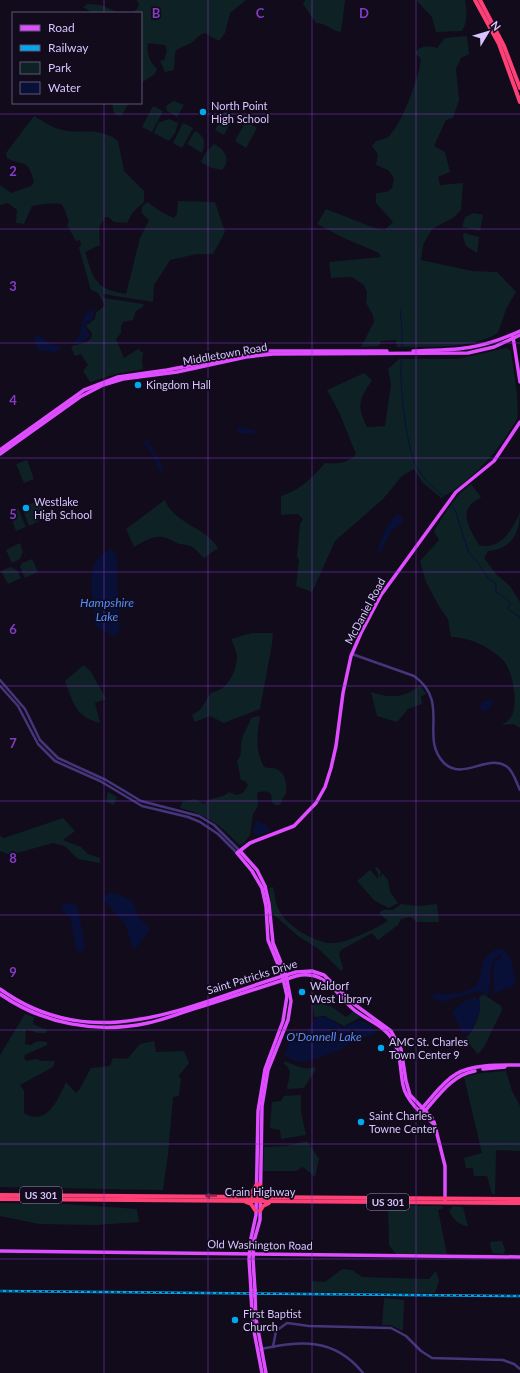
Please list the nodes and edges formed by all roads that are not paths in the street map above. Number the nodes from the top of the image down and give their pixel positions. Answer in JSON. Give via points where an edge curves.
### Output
{"nodes":[{"id":1,"x":475,"y":0,"type":"edge"},
{"id":2,"x":480,"y":0,"type":"edge"},
{"id":3,"x":520,"y":88,"type":"edge"},
{"id":4,"x":520,"y":102,"type":"edge"},
{"id":5,"x":520,"y":331,"type":"edge"},
{"id":6,"x":520,"y":335,"type":"edge"},
{"id":7,"x":513,"y":336,"type":"junction"},
{"id":8,"x":520,"y":382,"type":"edge"},
{"id":9,"x":520,"y":422,"type":"edge"},
{"id":10,"x":0,"y":452,"type":"edge"},
{"id":11,"x":352,"y":654,"type":"junction"},
{"id":12,"x":0,"y":680,"type":"edge"},
{"id":13,"x":0,"y":686,"type":"edge"},
{"id":14,"x":520,"y":790,"type":"edge"},
{"id":15,"x":239,"y":852,"type":"junction"},
{"id":16,"x":265,"y":900,"type":"junction"},
{"id":17,"x":270,"y":929,"type":"junction"},
{"id":18,"x":272,"y":937,"type":"junction"},
{"id":19,"x":272,"y":953,"type":"junction"},
{"id":20,"x":280,"y":965,"type":"junction"},
{"id":21,"x":296,"y":974,"type":"junction"},
{"id":22,"x":285,"y":977,"type":"junction"},
{"id":23,"x":274,"y":981,"type":"junction"},
{"id":24,"x":289,"y":986,"type":"junction"},
{"id":25,"x":0,"y":988,"type":"edge"},
{"id":26,"x":286,"y":992,"type":"junction"},
{"id":27,"x":0,"y":994,"type":"edge"},
{"id":28,"x":352,"y":1008,"type":"junction"},
{"id":29,"x":366,"y":1013,"type":"junction"},
{"id":30,"x":74,"y":1020,"type":"junction"},
{"id":31,"x":63,"y":1022,"type":"junction"},
{"id":32,"x":520,"y":1066,"type":"edge"},
{"id":33,"x":431,"y":1104,"type":"junction"},
{"id":34,"x":422,"y":1111,"type":"junction"},
{"id":35,"x":432,"y":1118,"type":"junction"},
{"id":36,"x":434,"y":1124,"type":"junction"},
{"id":37,"x":258,"y":1184,"type":"junction"},
{"id":38,"x":0,"y":1195,"type":"edge"},
{"id":39,"x":244,"y":1196,"type":"junction"},
{"id":40,"x":270,"y":1196,"type":"junction"},
{"id":41,"x":55,"y":1198,"type":"junction"},
{"id":42,"x":115,"y":1198,"type":"junction"},
{"id":43,"x":0,"y":1199,"type":"edge"},
{"id":44,"x":258,"y":1199,"type":"junction"},
{"id":45,"x":520,"y":1199,"type":"edge"},
{"id":46,"x":445,"y":1200,"type":"junction"},
{"id":47,"x":239,"y":1201,"type":"junction"},
{"id":48,"x":273,"y":1201,"type":"junction"},
{"id":49,"x":520,"y":1204,"type":"edge"},
{"id":50,"x":258,"y":1211,"type":"junction"},
{"id":51,"x":0,"y":1251,"type":"edge"},
{"id":52,"x":251,"y":1255,"type":"junction"},
{"id":53,"x":520,"y":1257,"type":"edge"},
{"id":54,"x":273,"y":1346,"type":"junction"},
{"id":55,"x":259,"y":1350,"type":"junction"},
{"id":56,"x":520,"y":1369,"type":"edge"},
{"id":57,"x":262,"y":1373,"type":"edge"},
{"id":58,"x":266,"y":1373,"type":"edge"},
{"id":59,"x":363,"y":1373,"type":"edge"}],
"edges":[{"from":1,"to":4,"type":"highway","via":[[499,44]]},
{"from":2,"to":3,"type":"highway","via":[[504,46]]},
{"from":5,"to":7,"type":"main road","name":"Middletown Road"},
{"from":6,"to":7,"type":"main road","name":"Middletown Road"},
{"from":7,"to":8,"type":"main road"},
{"from":7,"to":10,"type":"main road","name":"Middletown Road","via":[[476,348],[459,350],[266,351],[118,377],[84,390]]},
{"from":9,"to":11,"type":"main road","name":"McDaniel Road","via":[[494,461],[452,497],[381,595]]},
{"from":11,"to":14,"type":"street","via":[[414,676],[428,688],[433,703],[435,748],[447,765],[464,770],[499,763],[507,766]]},
{"from":11,"to":15,"type":"main road","name":"McDaniel Road","via":[[342,698],[336,746],[328,780],[320,798],[294,826],[250,843]]},
{"from":12,"to":15,"type":"street","via":[[25,709],[40,740],[58,758],[106,780],[144,802],[199,816],[214,825]]},
{"from":13,"to":15,"type":"street","via":[[18,706],[38,744],[55,761],[100,782],[142,806],[200,822],[219,834]]},
{"from":15,"to":16,"type":"main road","via":[[257,878]]},
{"from":15,"to":17,"type":"main road","via":[[257,870],[265,886]]},
{"from":16,"to":17,"type":"main road"},
{"from":16,"to":19,"type":"main road","via":[[267,933]]},
{"from":17,"to":18,"type":"main road"},
{"from":18,"to":19,"type":"main road","via":[[269,940]]},
{"from":18,"to":20,"type":"main road"},
{"from":19,"to":20,"type":"main road"},
{"from":20,"to":21,"type":"main road"},
{"from":20,"to":22,"type":"main road"},
{"from":20,"to":23,"type":"main road"},
{"from":21,"to":22,"type":"main road","name":"Saint Patricks Drive"},
{"from":21,"to":24,"type":"main road"},
{"from":21,"to":28,"type":"main road","name":"Saint Patricks Drive","via":[[307,974],[323,980]]},
{"from":21,"to":29,"type":"main road","name":"Saint Patricks Drive","via":[[312,971],[324,975]]},
{"from":22,"to":23,"type":"main road","name":"Saint Patricks Drive"},
{"from":22,"to":24,"type":"main road"},
{"from":22,"to":26,"type":"main road"},
{"from":23,"to":26,"type":"main road","via":[[281,984]]},
{"from":23,"to":30,"type":"main road","name":"Saint Patricks Drive","via":[[146,1019],[109,1023]]},
{"from":23,"to":31,"type":"main road","name":"Saint Patricks Drive","via":[[142,1024],[101,1027]]},
{"from":24,"to":37,"type":"main road","via":[[291,1001],[288,1020],[268,1070],[263,1100]]},
{"from":25,"to":30,"type":"main road","name":"Saint Patricks Drive","via":[[38,1010]]},
{"from":26,"to":37,"type":"main road","via":[[285,1016],[265,1069],[261,1090],[258,1115]]},
{"from":27,"to":31,"type":"main road","name":"Saint Patricks Drive","via":[[24,1008]]},
{"from":28,"to":29,"type":"main road"},
{"from":28,"to":34,"type":"main road","name":"Saint Patricks Drive","via":[[384,1029],[391,1037],[398,1050],[404,1091]]},
{"from":29,"to":34,"type":"main road","name":"Saint Patricks Drive","via":[[386,1026],[396,1037],[402,1054],[407,1087]]},
{"from":30,"to":31,"type":"main road"},
{"from":32,"to":33,"type":"main road","via":[[460,1075],[452,1080]]},
{"from":32,"to":34,"type":"main road","via":[[488,1066],[460,1072],[449,1079]]},
{"from":33,"to":34,"type":"main road"},
{"from":33,"to":35,"type":"main road","via":[[429,1109]]},
{"from":34,"to":35,"type":"main road","name":"Saint Patricks Drive"},
{"from":34,"to":36,"type":"main road","name":"Saint Patricks Drive"},
{"from":35,"to":36,"type":"main road","name":"Saint Patricks Drive"},
{"from":36,"to":46,"type":"main road","name":"Saint Patricks Drive","via":[[445,1166]]},
{"from":37,"to":39,"type":"highway","via":[[252,1192]]},
{"from":37,"to":40,"type":"highway","via":[[262,1191]]},
{"from":37,"to":44,"type":"main road"},
{"from":38,"to":41,"type":"highway","name":"Crain Highway","number":"US 301"},
{"from":39,"to":42,"type":"highway","name":"Crain Highway","number":"US 301","one_way":true},
{"from":39,"to":44,"type":"highway","name":"Crain Highway","number":"US 301"},
{"from":40,"to":44,"type":"highway","name":"Crain Highway","number":"US 301"},
{"from":40,"to":46,"type":"highway","name":"Crain Highway","number":"US 301"},
{"from":41,"to":42,"type":"highway","name":"Crain Highway","number":"US 301"},
{"from":41,"to":43,"type":"highway","name":"Crain Highway","number":"US 301"},
{"from":42,"to":47,"type":"highway","name":"Crain Highway","number":"US 301"},
{"from":44,"to":47,"type":"highway","name":"Crain Highway","number":"US 301"},
{"from":44,"to":48,"type":"highway","name":"Crain Highway","number":"US 301"},
{"from":44,"to":50,"type":"main road"},
{"from":45,"to":46,"type":"highway","name":"Crain Highway","number":"US 301"},
{"from":46,"to":48,"type":"highway","name":"Crain Highway","number":"US 301"},
{"from":46,"to":49,"type":"highway","name":"Crain Highway","number":"US 301"},
{"from":47,"to":50,"type":"highway","via":[[251,1204]]},
{"from":48,"to":50,"type":"highway"},
{"from":50,"to":52,"type":"main road"},
{"from":51,"to":52,"type":"main road","name":"Old Washington Road"},
{"from":52,"to":53,"type":"main road","name":"Old Washington Road"},
{"from":52,"to":55,"type":"main road","bridge":true,"via":[[252,1318]]},
{"from":54,"to":55,"type":"street"},
{"from":54,"to":56,"type":"street","via":[[276,1331],[287,1323],[309,1326],[385,1327],[403,1334],[432,1358],[504,1360]]},
{"from":54,"to":59,"type":"street","via":[[297,1342],[323,1346],[346,1357]]},
{"from":55,"to":57,"type":"main road"},
{"from":55,"to":58,"type":"main road"}]}
